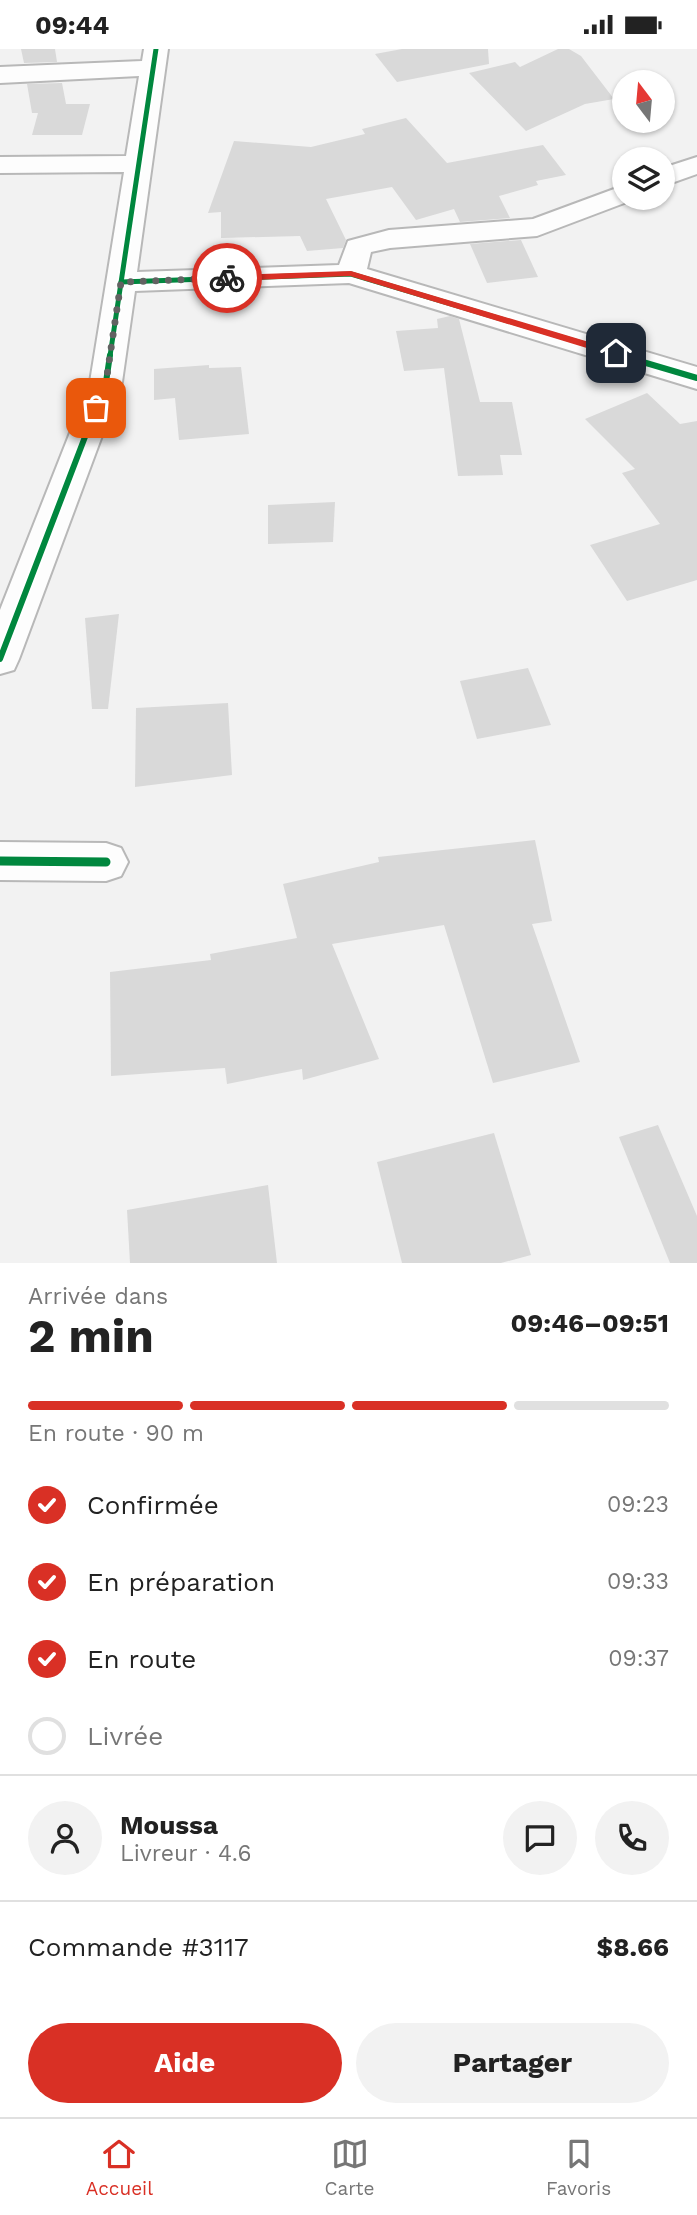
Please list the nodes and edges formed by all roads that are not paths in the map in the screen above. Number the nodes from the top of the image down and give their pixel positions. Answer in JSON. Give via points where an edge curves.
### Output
{"nodes":[{"id":1,"x":154,"y":58,"type":"edge"},
{"id":2,"x":0,"y":75,"type":"edge"},
{"id":3,"x":138,"y":164,"type":"junction"},
{"id":4,"x":0,"y":165,"type":"edge"},
{"id":5,"x":697,"y":165,"type":"edge"},
{"id":6,"x":675,"y":173,"type":"edge"},
{"id":7,"x":612,"y":198,"type":"edge"},
{"id":8,"x":351,"y":274,"type":"junction"},
{"id":9,"x":121,"y":282,"type":"junction"},
{"id":10,"x":697,"y":379,"type":"edge"},
{"id":11,"x":37,"y":563,"type":"junction"},
{"id":12,"x":0,"y":567,"type":"edge"},
{"id":13,"x":0,"y":659,"type":"edge"},
{"id":14,"x":0,"y":861,"type":"edge"},
{"id":15,"x":106,"y":862,"type":"dead end"}],
"edges":[{"from":1,"to":2,"type":"street"},
{"from":1,"to":3,"type":"street"},
{"from":3,"to":4,"type":"street"},
{"from":3,"to":9,"type":"street"},
{"from":5,"to":6,"type":"street"},
{"from":7,"to":8,"type":"street","via":[[537,227],[389,239],[358,247]]},
{"from":8,"to":9,"type":"street"},
{"from":8,"to":10,"type":"street"},
{"from":9,"to":11,"type":"street","via":[[106,382]]},
{"from":11,"to":12,"type":"street"},
{"from":11,"to":13,"type":"street"},
{"from":14,"to":15,"type":"street"}]}
